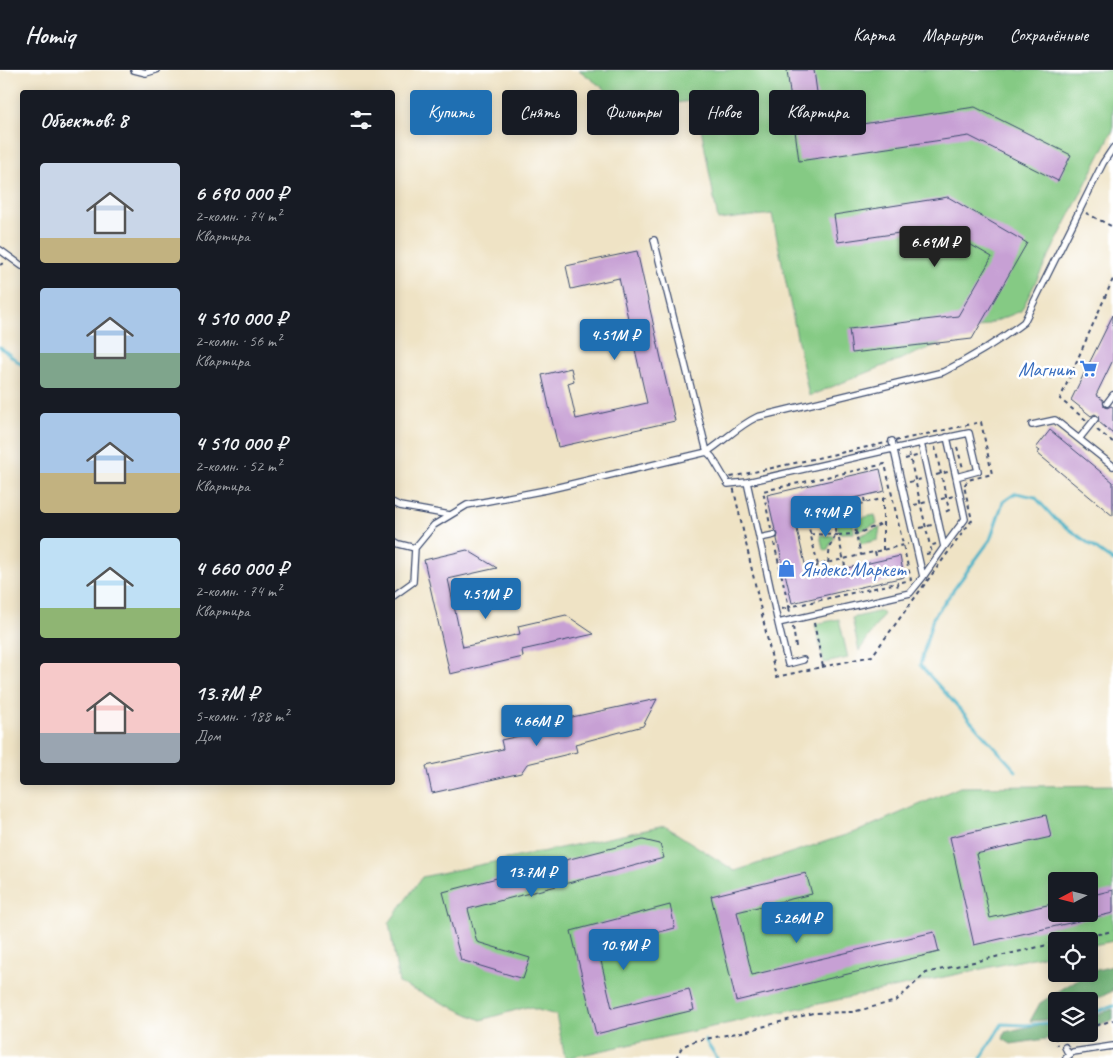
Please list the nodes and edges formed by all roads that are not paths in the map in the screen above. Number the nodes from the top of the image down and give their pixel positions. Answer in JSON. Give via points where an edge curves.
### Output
{"nodes":[{"id":1,"x":134,"y":70,"type":"edge"},
{"id":2,"x":156,"y":70,"type":"edge"},
{"id":3,"x":1113,"y":148,"type":"edge"},
{"id":4,"x":654,"y":240,"type":"dead end"},
{"id":5,"x":0,"y":250,"type":"edge"},
{"id":6,"x":20,"y":265,"type":"edge"},
{"id":7,"x":1113,"y":395,"type":"edge"},
{"id":8,"x":1107,"y":403,"type":"dead end"},
{"id":9,"x":1093,"y":422,"type":"road end"},
{"id":10,"x":1032,"y":425,"type":"dead end"},
{"id":11,"x":947,"y":437,"type":"junction"},
{"id":12,"x":1079,"y":439,"type":"junction"},
{"id":13,"x":892,"y":441,"type":"dead end"},
{"id":14,"x":921,"y":443,"type":"junction"},
{"id":15,"x":894,"y":449,"type":"junction"},
{"id":16,"x":707,"y":452,"type":"junction"},
{"id":17,"x":1113,"y":466,"type":"edge"},
{"id":18,"x":956,"y":477,"type":"junction"},
{"id":19,"x":747,"y":482,"type":"junction"},
{"id":20,"x":395,"y":504,"type":"edge"},
{"id":21,"x":450,"y":515,"type":"junction"},
{"id":22,"x":773,"y":535,"type":"road end"},
{"id":23,"x":760,"y":538,"type":"junction"},
{"id":24,"x":395,"y":542,"type":"edge"},
{"id":25,"x":415,"y":548,"type":"junction"},
{"id":26,"x":944,"y":548,"type":"junction"},
{"id":27,"x":923,"y":578,"type":"junction"},
{"id":28,"x":395,"y":594,"type":"edge"},
{"id":29,"x":778,"y":623,"type":"junction"},
{"id":30,"x":803,"y":660,"type":"dead end"},
{"id":31,"x":1113,"y":1046,"type":"edge"},
{"id":32,"x":1065,"y":1047,"type":"dead end"},
{"id":33,"x":1068,"y":1056,"type":"edge"}],
"edges":[{"from":1,"to":2,"type":"lane","via":[[146,73]]},
{"from":3,"to":16,"type":"lane","via":[[1024,322],[943,372],[757,417],[744,423]]},
{"from":4,"to":16,"type":"lane"},
{"from":5,"to":6,"type":"lane"},
{"from":7,"to":8,"type":"lane"},
{"from":9,"to":12,"type":"lane"},
{"from":10,"to":12,"type":"lane","via":[[1054,420]]},
{"from":11,"to":14,"type":"lane"},
{"from":11,"to":18,"type":"lane"},
{"from":11,"to":18,"type":"lane","via":[[969,433],[978,471]]},
{"from":12,"to":17,"type":"lane"},
{"from":13,"to":15,"type":"lane"},
{"from":14,"to":15,"type":"lane"},
{"from":14,"to":26,"type":"lane"},
{"from":15,"to":19,"type":"lane"},
{"from":15,"to":27,"type":"lane"},
{"from":16,"to":19,"type":"lane","via":[[728,484]]},
{"from":16,"to":21,"type":"lane","via":[[467,505]]},
{"from":18,"to":26,"type":"lane","via":[[965,519]]},
{"from":19,"to":23,"type":"lane"},
{"from":20,"to":21,"type":"lane"},
{"from":21,"to":25,"type":"lane","via":[[434,524]]},
{"from":22,"to":23,"type":"lane"},
{"from":23,"to":29,"type":"lane"},
{"from":24,"to":25,"type":"lane"},
{"from":25,"to":28,"type":"lane","via":[[412,582]]},
{"from":26,"to":27,"type":"lane"},
{"from":27,"to":29,"type":"lane","via":[[910,593]]},
{"from":29,"to":30,"type":"lane","via":[[788,664]]},
{"from":31,"to":33,"type":"lane","via":[[1073,1052]]},
{"from":32,"to":33,"type":"lane"}]}
